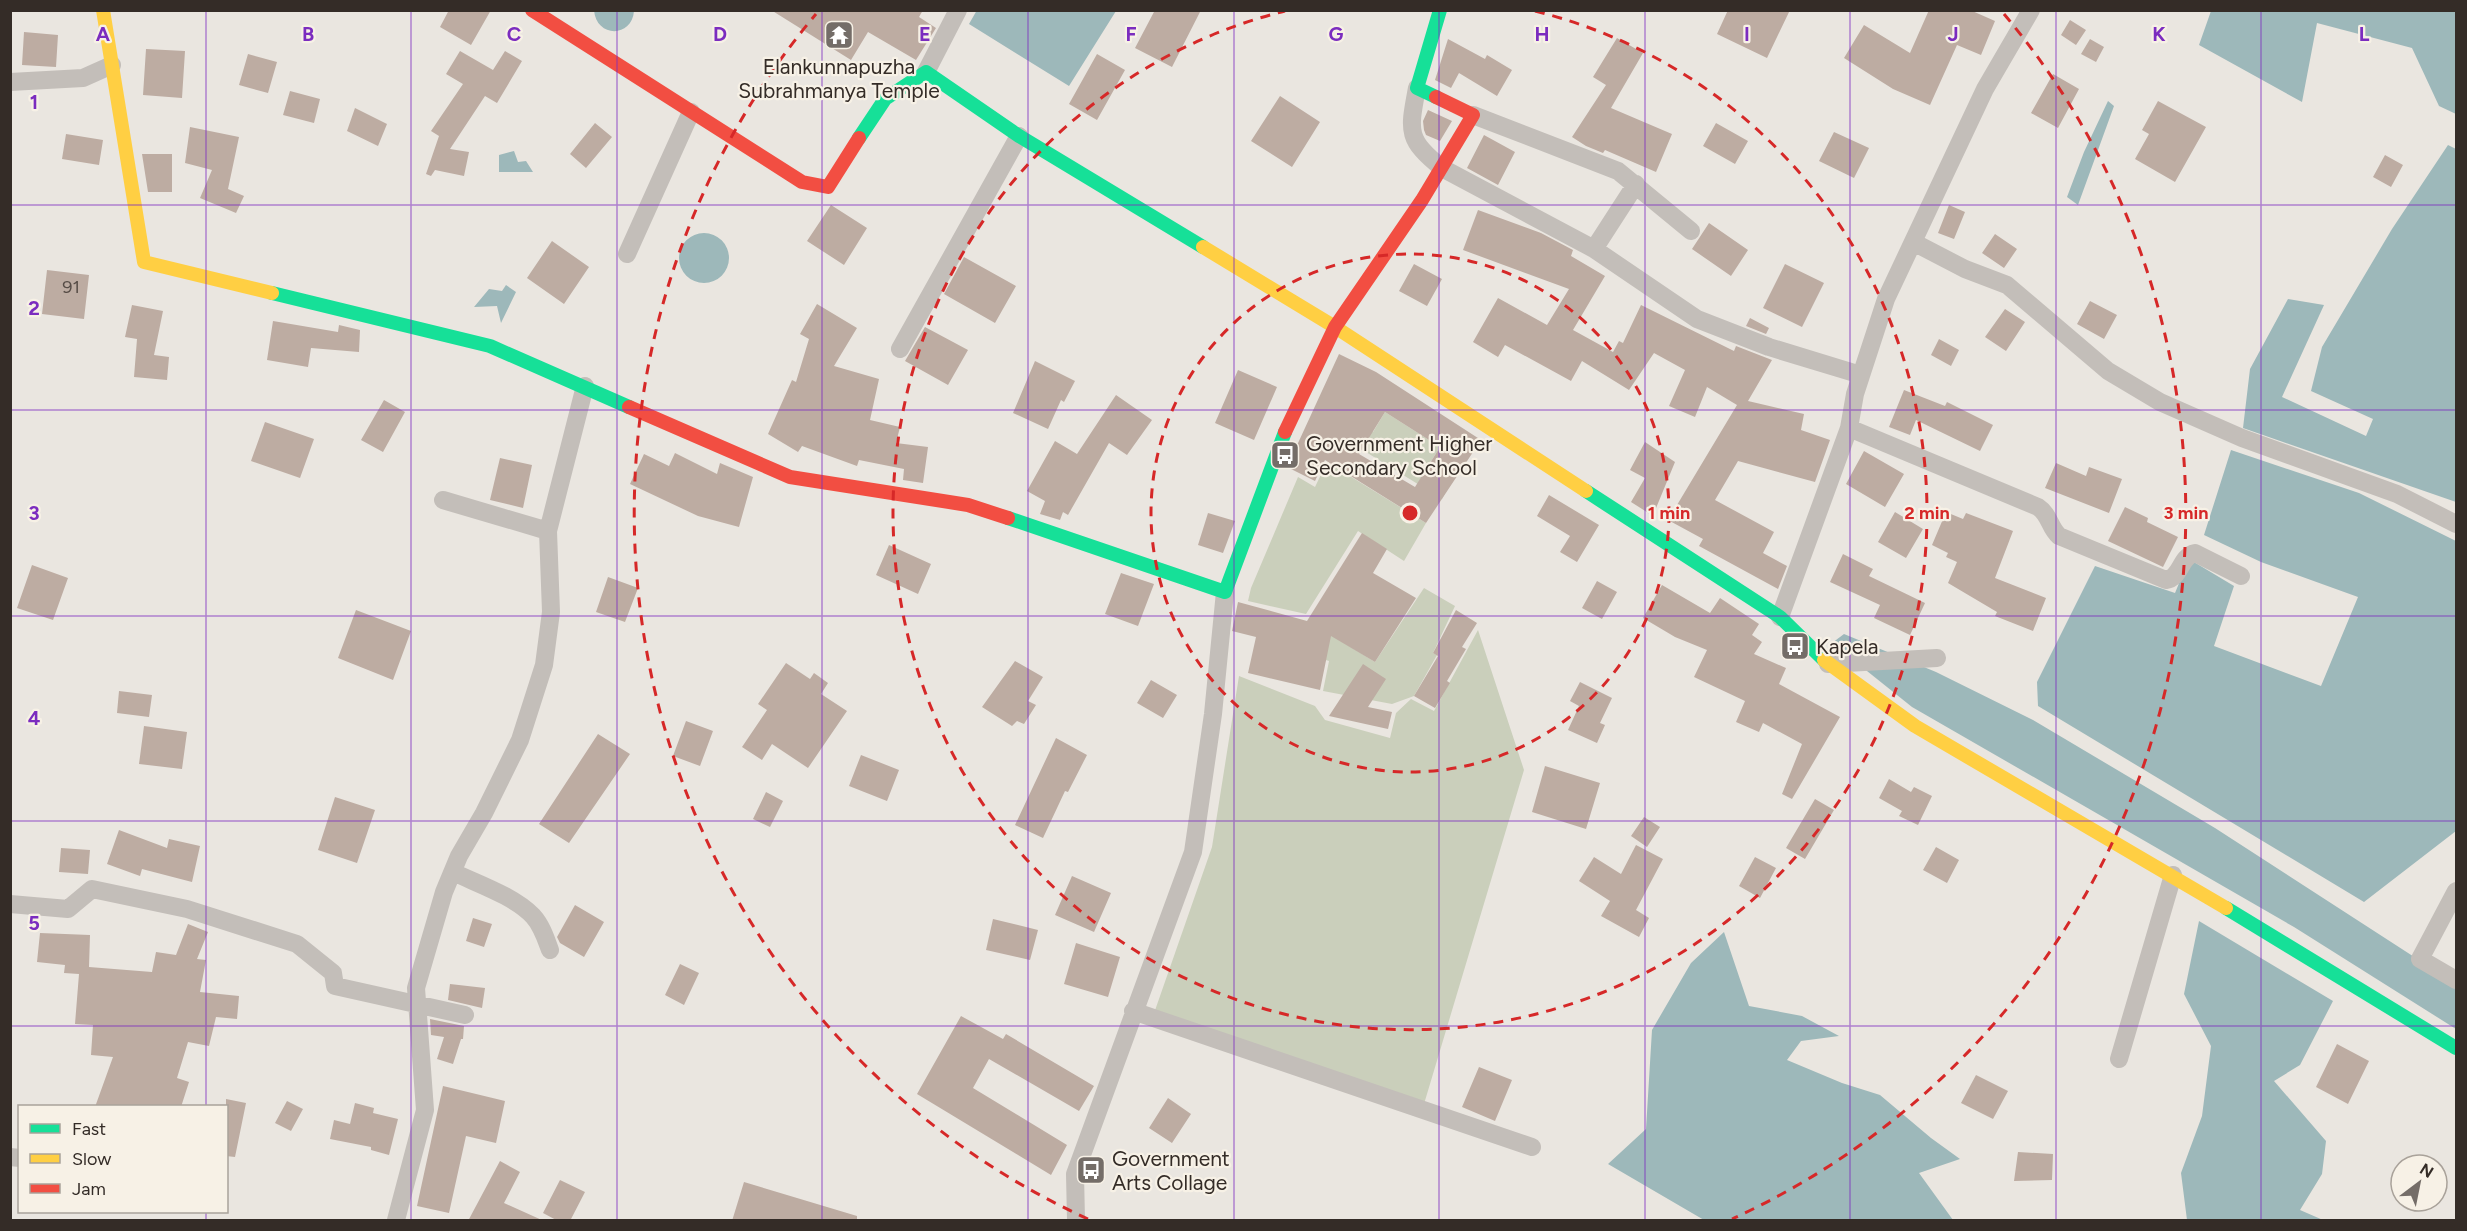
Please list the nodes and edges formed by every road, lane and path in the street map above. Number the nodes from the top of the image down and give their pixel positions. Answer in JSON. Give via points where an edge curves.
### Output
{"nodes":[{"id":1,"x":103,"y":10,"type":"edge"},
{"id":2,"x":532,"y":10,"type":"edge"},
{"id":3,"x":958,"y":10,"type":"edge"},
{"id":4,"x":1440,"y":10,"type":"edge"},
{"id":5,"x":2031,"y":10,"type":"edge"},
{"id":6,"x":112,"y":65,"type":"junction"},
{"id":7,"x":926,"y":72,"type":"junction"},
{"id":8,"x":10,"y":82,"type":"edge"},
{"id":9,"x":1417,"y":88,"type":"junction"},
{"id":10,"x":691,"y":112,"type":"junction"},
{"id":11,"x":1473,"y":115,"type":"junction"},
{"id":12,"x":1019,"y":136,"type":"junction"},
{"id":13,"x":1442,"y":168,"type":"junction"},
{"id":14,"x":1636,"y":184,"type":"junction"},
{"id":15,"x":1691,"y":231,"type":"dead end"},
{"id":16,"x":1913,"y":242,"type":"junction"},
{"id":17,"x":1594,"y":249,"type":"junction"},
{"id":18,"x":627,"y":254,"type":"dead end"},
{"id":19,"x":1335,"y":327,"type":"junction"},
{"id":20,"x":900,"y":349,"type":"dead end"},
{"id":21,"x":1860,"y":375,"type":"junction"},
{"id":22,"x":585,"y":386,"type":"junction"},
{"id":23,"x":1849,"y":428,"type":"junction"},
{"id":24,"x":443,"y":500,"type":"dead end"},
{"id":25,"x":2457,"y":524,"type":"edge"},
{"id":26,"x":548,"y":531,"type":"junction"},
{"id":27,"x":2241,"y":576,"type":"dead end"},
{"id":28,"x":1225,"y":592,"type":"junction"},
{"id":29,"x":1780,"y":617,"type":"junction"},
{"id":30,"x":1936,"y":658,"type":"dead end"},
{"id":31,"x":1828,"y":664,"type":"junction"},
{"id":32,"x":453,"y":872,"type":"junction"},
{"id":33,"x":2173,"y":875,"type":"junction"},
{"id":34,"x":2457,"y":891,"type":"edge"},
{"id":35,"x":10,"y":904,"type":"edge"},
{"id":36,"x":550,"y":951,"type":"dead end"},
{"id":37,"x":2457,"y":980,"type":"edge"},
{"id":38,"x":416,"y":1004,"type":"junction"},
{"id":39,"x":1133,"y":1011,"type":"junction"},
{"id":40,"x":465,"y":1015,"type":"dead end"},
{"id":41,"x":2457,"y":1048,"type":"edge"},
{"id":42,"x":2119,"y":1059,"type":"dead end"},
{"id":43,"x":1532,"y":1147,"type":"dead end"},
{"id":44,"x":396,"y":1221,"type":"edge"},
{"id":45,"x":1076,"y":1221,"type":"edge"}],
"edges":[{"from":1,"to":6,"type":"street"},
{"from":2,"to":10,"type":"street"},
{"from":3,"to":7,"type":"street"},
{"from":4,"to":9,"type":"street"},
{"from":5,"to":16,"type":"street","via":[[1985,89]]},
{"from":6,"to":8,"type":"street","via":[[83,78]]},
{"from":6,"to":22,"type":"street","via":[[144,262],[490,346]]},
{"from":7,"to":10,"type":"street","via":[[885,99],[828,187],[802,182]]},
{"from":7,"to":12,"type":"street"},
{"from":9,"to":11,"type":"street"},
{"from":9,"to":13,"type":"street","via":[[1411,121],[1413,137],[1420,150]]},
{"from":10,"to":18,"type":"street"},
{"from":11,"to":13,"type":"street"},
{"from":11,"to":14,"type":"street","via":[[1618,171]]},
{"from":12,"to":19,"type":"street"},
{"from":12,"to":20,"type":"street"},
{"from":13,"to":17,"type":"street"},
{"from":13,"to":19,"type":"street"},
{"from":14,"to":15,"type":"street"},
{"from":14,"to":17,"type":"street"},
{"from":16,"to":21,"type":"street","via":[[1886,298]]},
{"from":16,"to":25,"type":"street","via":[[2007,285],[2108,371],[2160,402],[2242,438],[2397,494]]},
{"from":17,"to":21,"type":"street","via":[[1697,319],[1769,347]]},
{"from":19,"to":28,"type":"street","via":[[1277,448]]},
{"from":19,"to":29,"type":"street"},
{"from":21,"to":23,"type":"street"},
{"from":22,"to":26,"type":"street"},
{"from":22,"to":28,"type":"street","via":[[790,477],[968,505]]},
{"from":23,"to":27,"type":"street","via":[[2038,507],[2046,512],[2059,536],[2166,580],[2173,578],[2186,557],[2195,553]]},
{"from":23,"to":29,"type":"street"},
{"from":24,"to":26,"type":"street"},
{"from":26,"to":32,"type":"street","via":[[552,612],[544,665],[520,740]]},
{"from":28,"to":39,"type":"street","via":[[1193,852]]},
{"from":29,"to":31,"type":"street"},
{"from":30,"to":31,"type":"street"},
{"from":31,"to":33,"type":"street","via":[[1915,726]]},
{"from":32,"to":36,"type":"street","via":[[532,916]]},
{"from":32,"to":38,"type":"street","via":[[430,935],[416,988]]},
{"from":33,"to":41,"type":"street"},
{"from":33,"to":42,"type":"street"},
{"from":34,"to":37,"type":"street","via":[[2420,959]]},
{"from":35,"to":38,"type":"street","via":[[68,909],[92,889],[187,909],[297,944],[333,973],[335,986]]},
{"from":38,"to":40,"type":"street"},
{"from":38,"to":44,"type":"street","via":[[425,1110]]},
{"from":39,"to":43,"type":"street"},
{"from":39,"to":45,"type":"street","via":[[1075,1174]]}]}
